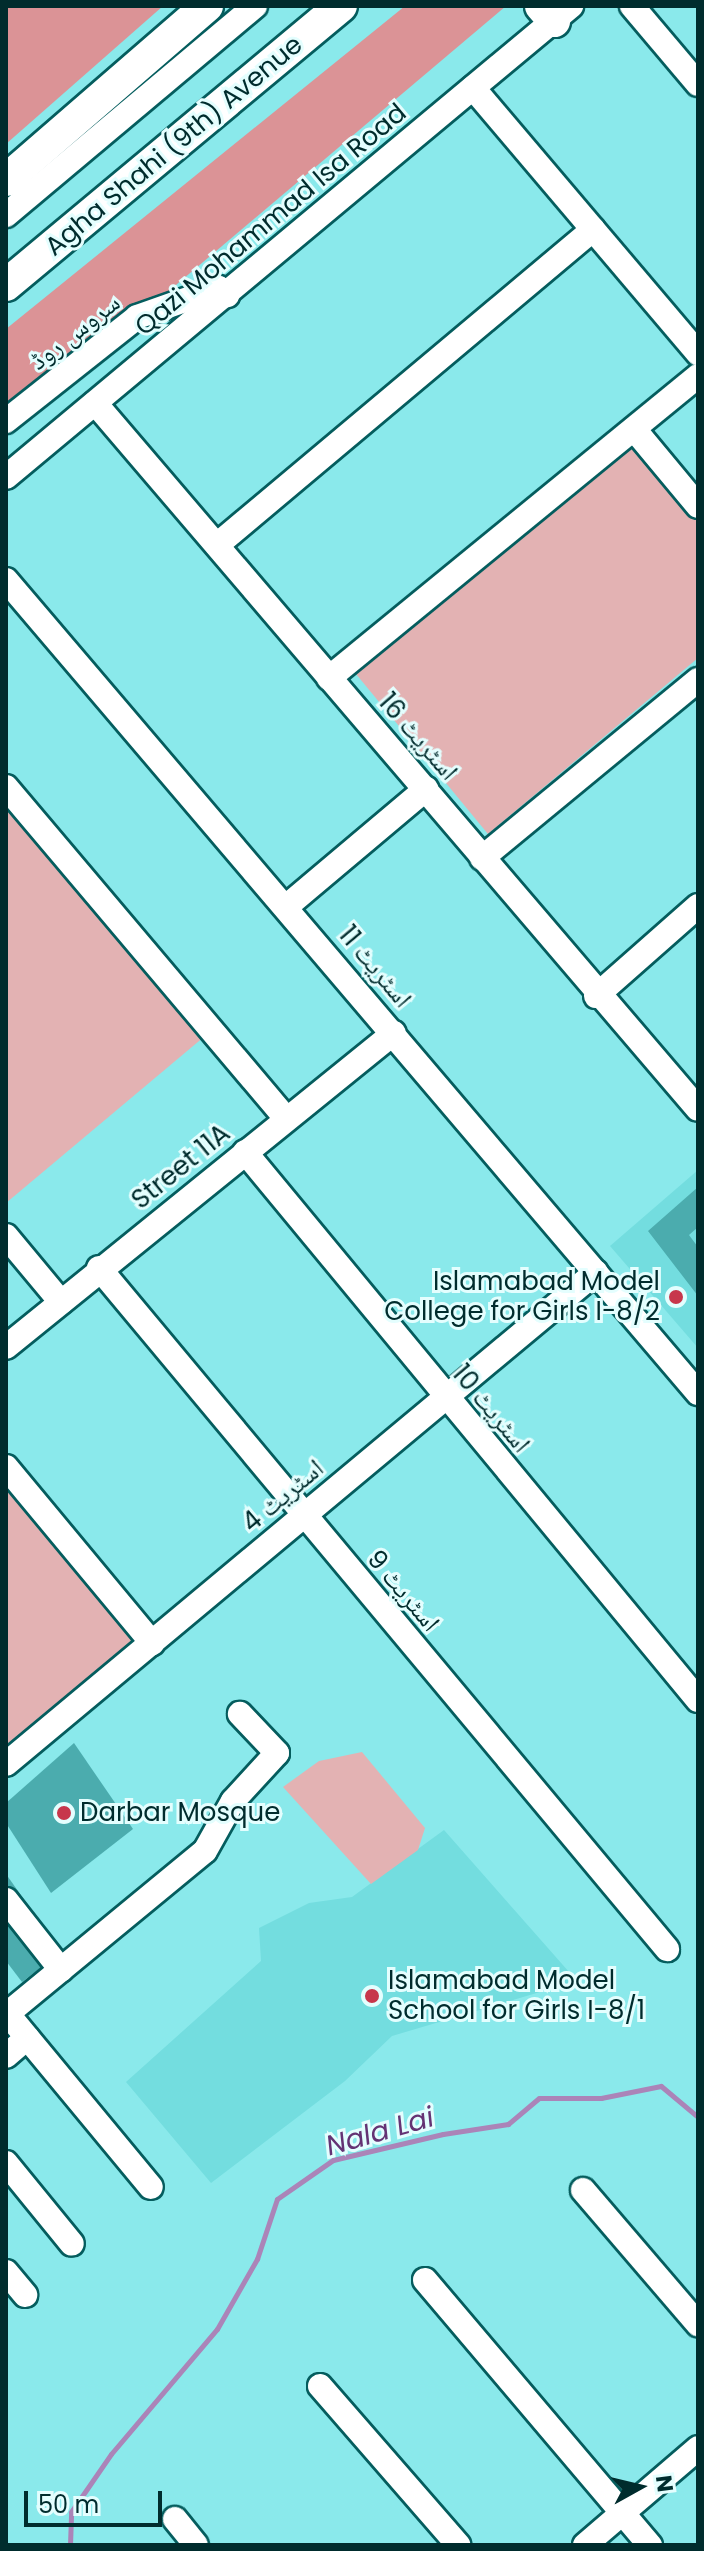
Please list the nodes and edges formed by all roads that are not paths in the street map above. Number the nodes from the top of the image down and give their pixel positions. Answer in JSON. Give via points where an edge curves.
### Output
{"nodes":[{"id":1,"x":207,"y":6,"type":"edge"},
{"id":2,"x":255,"y":6,"type":"edge"},
{"id":3,"x":341,"y":6,"type":"edge"},
{"id":4,"x":367,"y":6,"type":"edge"},
{"id":5,"x":632,"y":6,"type":"edge"},
{"id":6,"x":555,"y":11,"type":"edge"},
{"id":7,"x":187,"y":18,"type":"edge"},
{"id":8,"x":276,"y":66,"type":"junction"},
{"id":9,"x":698,"y":84,"type":"edge"},
{"id":10,"x":473,"y":88,"type":"junction"},
{"id":11,"x":6,"y":180,"type":"edge"},
{"id":12,"x":6,"y":215,"type":"edge"},
{"id":13,"x":593,"y":229,"type":"junction"},
{"id":14,"x":6,"y":285,"type":"edge"},
{"id":15,"x":227,"y":295,"type":"junction"},
{"id":16,"x":698,"y":353,"type":"edge"},
{"id":17,"x":698,"y":376,"type":"edge"},
{"id":18,"x":95,"y":403,"type":"junction"},
{"id":19,"x":6,"y":421,"type":"edge"},
{"id":20,"x":634,"y":429,"type":"junction"},
{"id":21,"x":6,"y":477,"type":"edge"},
{"id":22,"x":698,"y":506,"type":"edge"},
{"id":23,"x":217,"y":545,"type":"junction"},
{"id":24,"x":6,"y":580,"type":"edge"},
{"id":25,"x":329,"y":678,"type":"junction"},
{"id":26,"x":698,"y":680,"type":"edge"},
{"id":27,"x":6,"y":787,"type":"edge"},
{"id":28,"x":426,"y":789,"type":"junction"},
{"id":29,"x":482,"y":858,"type":"junction"},
{"id":30,"x":287,"y":906,"type":"junction"},
{"id":31,"x":698,"y":906,"type":"edge"},
{"id":32,"x":596,"y":996,"type":"junction"},
{"id":33,"x":394,"y":1033,"type":"junction"},
{"id":34,"x":698,"y":1109,"type":"edge"},
{"id":35,"x":286,"y":1118,"type":"junction"},
{"id":36,"x":245,"y":1152,"type":"junction"},
{"id":37,"x":6,"y":1236,"type":"edge"},
{"id":38,"x":99,"y":1268,"type":"junction"},
{"id":39,"x":596,"y":1272,"type":"junction"},
{"id":40,"x":61,"y":1302,"type":"junction"},
{"id":41,"x":6,"y":1347,"type":"edge"},
{"id":42,"x":698,"y":1393,"type":"edge"},
{"id":43,"x":447,"y":1399,"type":"junction"},
{"id":44,"x":6,"y":1467,"type":"edge"},
{"id":45,"x":302,"y":1515,"type":"junction"},
{"id":46,"x":152,"y":1643,"type":"junction"},
{"id":47,"x":698,"y":1700,"type":"edge"},
{"id":48,"x":240,"y":1714,"type":"dead end"},
{"id":49,"x":6,"y":1764,"type":"edge"},
{"id":50,"x":6,"y":1900,"type":"edge"},
{"id":51,"x":667,"y":1949,"type":"dead end"},
{"id":52,"x":61,"y":1970,"type":"junction"},
{"id":53,"x":6,"y":2013,"type":"edge"},
{"id":54,"x":27,"y":2038,"type":"junction"},
{"id":55,"x":6,"y":2056,"type":"edge"},
{"id":56,"x":6,"y":2163,"type":"edge"},
{"id":57,"x":151,"y":2187,"type":"dead end"},
{"id":58,"x":583,"y":2190,"type":"dead end"},
{"id":59,"x":72,"y":2244,"type":"dead end"},
{"id":60,"x":6,"y":2272,"type":"edge"},
{"id":61,"x":425,"y":2280,"type":"dead end"},
{"id":62,"x":25,"y":2295,"type":"dead end"},
{"id":63,"x":698,"y":2324,"type":"edge"},
{"id":64,"x":320,"y":2386,"type":"dead end"},
{"id":65,"x":698,"y":2448,"type":"edge"},
{"id":66,"x":622,"y":2513,"type":"junction"},
{"id":67,"x":175,"y":2519,"type":"dead end"},
{"id":68,"x":196,"y":2545,"type":"edge"},
{"id":69,"x":458,"y":2545,"type":"edge"},
{"id":70,"x":585,"y":2545,"type":"edge"},
{"id":71,"x":650,"y":2545,"type":"edge"}],
"edges":[{"from":1,"to":7,"type":"main road"},
{"from":2,"to":12,"type":"street"},
{"from":3,"to":8,"type":"main road","name":"Agha Shahi (9th) Avenue"},
{"from":4,"to":8,"type":"main road"},
{"from":5,"to":9,"type":"street"},
{"from":6,"to":10,"type":"street","name":"Qazi Mohammad Isa Road"},
{"from":7,"to":11,"type":"main road"},
{"from":8,"to":14,"type":"main road","name":"Agha Shahi (9th) Avenue"},
{"from":10,"to":13,"type":"street"},
{"from":10,"to":15,"type":"street","name":"Qazi Mohammad Isa Road"},
{"from":13,"to":16,"type":"street"},
{"from":13,"to":23,"type":"street"},
{"from":15,"to":18,"type":"street","name":"Qazi Mohammad Isa Road"},
{"from":15,"to":19,"type":"street","name":"سروس روڈ","via":[[219,288],[137,317]]},
{"from":17,"to":20,"type":"street"},
{"from":18,"to":21,"type":"street","name":"Qazi Mohammad Isa Road"},
{"from":18,"to":23,"type":"street","name":"اسٹریٹ 16"},
{"from":20,"to":22,"type":"street"},
{"from":20,"to":25,"type":"street"},
{"from":23,"to":25,"type":"street","name":"اسٹریٹ 16"},
{"from":24,"to":30,"type":"street","name":"اسٹریٹ 11"},
{"from":25,"to":28,"type":"street","name":"اسٹریٹ 16"},
{"from":26,"to":29,"type":"street"},
{"from":27,"to":35,"type":"street"},
{"from":28,"to":29,"type":"street","name":"اسٹریٹ 16"},
{"from":28,"to":30,"type":"street"},
{"from":29,"to":32,"type":"street","name":"اسٹریٹ 16"},
{"from":30,"to":33,"type":"street","name":"اسٹریٹ 11"},
{"from":31,"to":32,"type":"street"},
{"from":32,"to":34,"type":"street","name":"اسٹریٹ 16"},
{"from":33,"to":35,"type":"street","name":"Street 11A"},
{"from":33,"to":39,"type":"street","name":"اسٹریٹ 11"},
{"from":35,"to":36,"type":"street","name":"Street 11A"},
{"from":36,"to":38,"type":"street","name":"Street 11A"},
{"from":36,"to":43,"type":"street","name":"اسٹریٹ 10"},
{"from":37,"to":40,"type":"street"},
{"from":38,"to":40,"type":"street","name":"Street 11A"},
{"from":38,"to":45,"type":"street","name":"اسٹریٹ 9"},
{"from":39,"to":42,"type":"street","name":"اسٹریٹ 11"},
{"from":39,"to":43,"type":"street","name":"اسٹریٹ 4"},
{"from":40,"to":41,"type":"street","name":"Street 11A"},
{"from":43,"to":45,"type":"street","name":"اسٹریٹ 4"},
{"from":43,"to":47,"type":"street","name":"اسٹریٹ 10"},
{"from":44,"to":46,"type":"street"},
{"from":45,"to":46,"type":"street","name":"اسٹریٹ 4"},
{"from":45,"to":51,"type":"street","name":"اسٹریٹ 9"},
{"from":46,"to":49,"type":"street","name":"اسٹریٹ 4"},
{"from":48,"to":52,"type":"street","via":[[277,1753],[233,1801],[205,1851]]},
{"from":50,"to":52,"type":"street"},
{"from":52,"to":53,"type":"street"},
{"from":53,"to":54,"type":"street"},
{"from":54,"to":55,"type":"street"},
{"from":54,"to":57,"type":"street"},
{"from":56,"to":59,"type":"street"},
{"from":58,"to":63,"type":"street"},
{"from":60,"to":62,"type":"street"},
{"from":61,"to":66,"type":"street"},
{"from":64,"to":69,"type":"street"},
{"from":65,"to":66,"type":"street"},
{"from":66,"to":70,"type":"street"},
{"from":66,"to":71,"type":"street"},
{"from":67,"to":68,"type":"street"}]}
